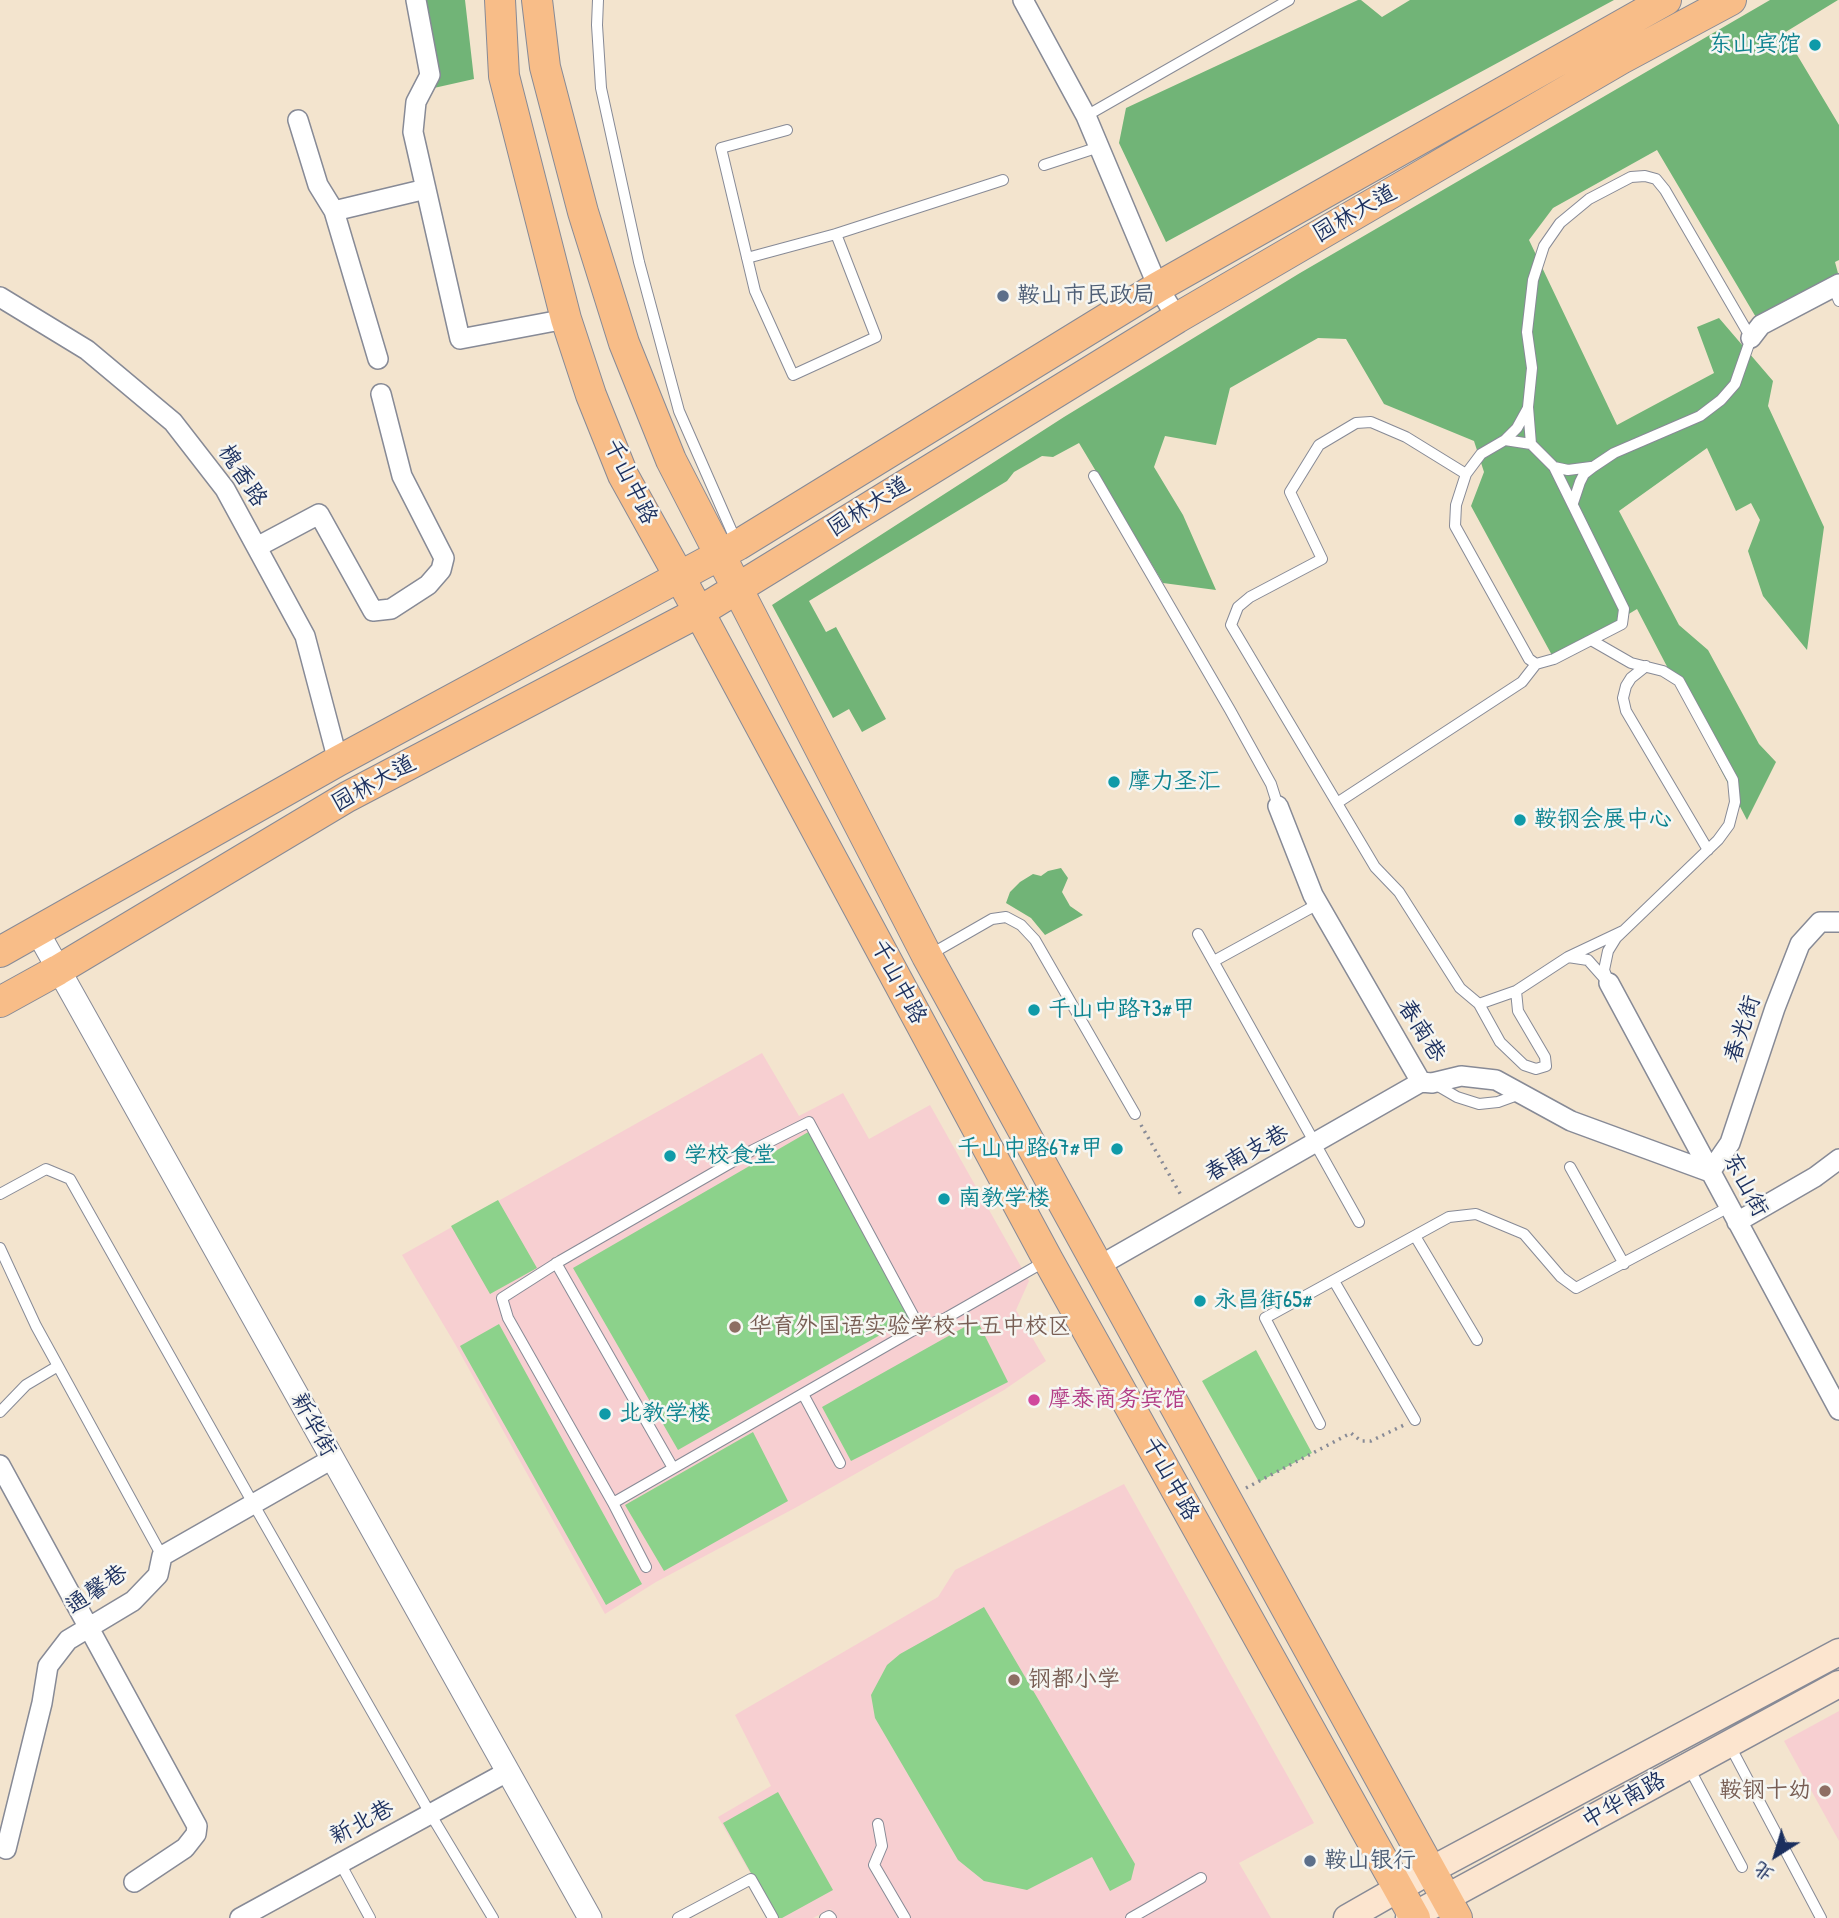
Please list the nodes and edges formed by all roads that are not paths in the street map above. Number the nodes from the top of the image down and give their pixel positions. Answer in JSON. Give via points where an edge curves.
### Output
{"nodes":[{"id":1,"x":416,"y":0,"type":"edge"},
{"id":2,"x":500,"y":0,"type":"edge"},
{"id":3,"x":537,"y":0,"type":"edge"},
{"id":4,"x":598,"y":0,"type":"edge"},
{"id":5,"x":1023,"y":0,"type":"edge"},
{"id":6,"x":1289,"y":0,"type":"edge"},
{"id":7,"x":1666,"y":0,"type":"edge"},
{"id":8,"x":1731,"y":0,"type":"edge"},
{"id":9,"x":1086,"y":116,"type":"junction"},
{"id":10,"x":298,"y":120,"type":"dead end"},
{"id":11,"x":788,"y":130,"type":"dead end"},
{"id":12,"x":1099,"y":147,"type":"junction"},
{"id":13,"x":1044,"y":165,"type":"dead end"},
{"id":14,"x":1003,"y":180,"type":"dead end"},
{"id":15,"x":426,"y":189,"type":"junction"},
{"id":16,"x":334,"y":211,"type":"junction"},
{"id":17,"x":836,"y":234,"type":"junction"},
{"id":18,"x":747,"y":258,"type":"junction"},
{"id":19,"x":1158,"y":287,"type":"junction"},
{"id":20,"x":1837,"y":291,"type":"edge"},
{"id":21,"x":0,"y":297,"type":"edge"},
{"id":22,"x":1177,"y":318,"type":"junction"},
{"id":23,"x":566,"y":319,"type":"junction"},
{"id":24,"x":1751,"y":338,"type":"junction"},
{"id":25,"x":378,"y":359,"type":"dead end"},
{"id":26,"x":382,"y":394,"type":"dead end"},
{"id":27,"x":1528,"y":407,"type":"junction"},
{"id":28,"x":1504,"y":440,"type":"junction"},
{"id":29,"x":1531,"y":444,"type":"junction"},
{"id":30,"x":1554,"y":467,"type":"junction"},
{"id":31,"x":1593,"y":467,"type":"junction"},
{"id":32,"x":1466,"y":474,"type":"junction"},
{"id":33,"x":1094,"y":476,"type":"dead end"},
{"id":34,"x":1573,"y":503,"type":"junction"},
{"id":35,"x":257,"y":547,"type":"junction"},
{"id":36,"x":729,"y":549,"type":"junction"},
{"id":37,"x":679,"y":577,"type":"junction"},
{"id":38,"x":736,"y":589,"type":"junction"},
{"id":39,"x":699,"y":612,"type":"junction"},
{"id":40,"x":1591,"y":640,"type":"junction"},
{"id":41,"x":1536,"y":664,"type":"junction"},
{"id":42,"x":1646,"y":666,"type":"junction"},
{"id":43,"x":338,"y":761,"type":"junction"},
{"id":44,"x":1337,"y":803,"type":"junction"},
{"id":45,"x":1278,"y":806,"type":"joint"},
{"id":46,"x":1708,"y":850,"type":"junction"},
{"id":47,"x":1318,"y":904,"type":"junction"},
{"id":48,"x":1839,"y":922,"type":"edge"},
{"id":49,"x":37,"y":931,"type":"junction"},
{"id":50,"x":1623,"y":931,"type":"junction"},
{"id":51,"x":1198,"y":934,"type":"dead end"},
{"id":52,"x":0,"y":952,"type":"edge"},
{"id":53,"x":927,"y":956,"type":"junction"},
{"id":54,"x":1568,"y":957,"type":"junction"},
{"id":55,"x":1214,"y":961,"type":"junction"},
{"id":56,"x":58,"y":970,"type":"junction"},
{"id":57,"x":1609,"y":983,"type":"junction"},
{"id":58,"x":1516,"y":991,"type":"junction"},
{"id":59,"x":0,"y":1002,"type":"edge"},
{"id":60,"x":1479,"y":1004,"type":"junction"},
{"id":61,"x":1426,"y":1082,"type":"junction"},
{"id":62,"x":1135,"y":1114,"type":"road end"},
{"id":63,"x":1316,"y":1144,"type":"junction"},
{"id":64,"x":1839,"y":1159,"type":"edge"},
{"id":65,"x":1570,"y":1167,"type":"dead end"},
{"id":66,"x":1710,"y":1172,"type":"junction"},
{"id":67,"x":0,"y":1194,"type":"edge"},
{"id":68,"x":1733,"y":1215,"type":"junction"},
{"id":69,"x":1359,"y":1222,"type":"dead end"},
{"id":70,"x":1415,"y":1236,"type":"junction"},
{"id":71,"x":0,"y":1248,"type":"edge"},
{"id":72,"x":1048,"y":1259,"type":"junction"},
{"id":73,"x":556,"y":1263,"type":"junction"},
{"id":74,"x":1624,"y":1264,"type":"junction"},
{"id":75,"x":1097,"y":1267,"type":"junction"},
{"id":76,"x":1334,"y":1281,"type":"junction"},
{"id":77,"x":920,"y":1328,"type":"junction"},
{"id":78,"x":1477,"y":1340,"type":"dead end"},
{"id":79,"x":58,"y":1366,"type":"junction"},
{"id":80,"x":803,"y":1394,"type":"junction"},
{"id":81,"x":1839,"y":1410,"type":"edge"},
{"id":82,"x":0,"y":1412,"type":"edge"},
{"id":83,"x":1415,"y":1420,"type":"road end"},
{"id":84,"x":1320,"y":1424,"type":"dead end"},
{"id":85,"x":331,"y":1459,"type":"junction"},
{"id":86,"x":840,"y":1463,"type":"dead end"},
{"id":87,"x":0,"y":1465,"type":"edge"},
{"id":88,"x":673,"y":1468,"type":"junction"},
{"id":89,"x":613,"y":1503,"type":"junction"},
{"id":90,"x":254,"y":1505,"type":"junction"},
{"id":91,"x":162,"y":1556,"type":"junction"},
{"id":92,"x":646,"y":1567,"type":"dead end"},
{"id":93,"x":89,"y":1628,"type":"junction"},
{"id":94,"x":1839,"y":1652,"type":"edge"},
{"id":95,"x":1839,"y":1684,"type":"edge"},
{"id":96,"x":1729,"y":1744,"type":"junction"},
{"id":97,"x":1688,"y":1766,"type":"junction"},
{"id":98,"x":507,"y":1772,"type":"junction"},
{"id":99,"x":431,"y":1815,"type":"junction"},
{"id":100,"x":878,"y":1824,"type":"dead end"},
{"id":101,"x":6,"y":1849,"type":"dead end"},
{"id":102,"x":339,"y":1862,"type":"junction"},
{"id":103,"x":1742,"y":1867,"type":"dead end"},
{"id":104,"x":1431,"y":1870,"type":"junction"},
{"id":105,"x":1201,"y":1878,"type":"dead end"},
{"id":106,"x":134,"y":1881,"type":"dead end"},
{"id":107,"x":1399,"y":1888,"type":"junction"},
{"id":108,"x":1451,"y":1908,"type":"edge"},
{"id":109,"x":264,"y":1912,"type":"edge"},
{"id":110,"x":1413,"y":1917,"type":"edge"},
{"id":111,"x":240,"y":1918,"type":"edge"},
{"id":112,"x":370,"y":1918,"type":"edge"},
{"id":113,"x":493,"y":1918,"type":"edge"},
{"id":114,"x":590,"y":1918,"type":"edge"},
{"id":115,"x":678,"y":1918,"type":"edge"},
{"id":116,"x":773,"y":1918,"type":"edge"},
{"id":117,"x":825,"y":1918,"type":"edge"},
{"id":118,"x":831,"y":1918,"type":"edge"},
{"id":119,"x":905,"y":1918,"type":"edge"},
{"id":120,"x":1130,"y":1918,"type":"edge"},
{"id":121,"x":1347,"y":1918,"type":"edge"},
{"id":122,"x":1821,"y":1918,"type":"edge"}],
"edges":[{"from":1,"to":15,"type":"street","via":[[430,75],[416,102],[413,132]]},
{"from":2,"to":23,"type":"main road","name":"千山中路","via":[[503,76]]},
{"from":3,"to":36,"type":"main road","name":"千山中路","via":[[545,67],[624,343],[671,460]]},
{"from":4,"to":36,"type":"lane","via":[[601,88],[639,262],[679,411]]},
{"from":5,"to":9,"type":"street"},
{"from":6,"to":9,"type":"lane"},
{"from":7,"to":19,"type":"main road","name":"园林大道"},
{"from":8,"to":22,"type":"main road","name":"园林大道","via":[[1621,59]]},
{"from":9,"to":12,"type":"street"},
{"from":10,"to":16,"type":"street","via":[[318,185]]},
{"from":11,"to":18,"type":"lane","via":[[721,148]]},
{"from":12,"to":13,"type":"lane"},
{"from":12,"to":19,"type":"street"},
{"from":14,"to":17,"type":"lane"},
{"from":15,"to":16,"type":"street"},
{"from":15,"to":23,"type":"street","via":[[460,340]]},
{"from":16,"to":25,"type":"street"},
{"from":17,"to":18,"type":"lane"},
{"from":17,"to":18,"type":"lane","via":[[876,337],[793,375],[755,291]]},
{"from":19,"to":22,"type":"street"},
{"from":19,"to":36,"type":"main road","name":"园林大道"},
{"from":20,"to":24,"type":"street","via":[[1761,325]]},
{"from":21,"to":35,"type":"street","name":"槐香路","via":[[87,350],[173,422],[225,489]]},
{"from":22,"to":38,"type":"main road","name":"园林大道"},
{"from":23,"to":37,"type":"main road","name":"千山中路","via":[[623,475]]},
{"from":24,"to":27,"type":"lane","via":[[1665,190],[1656,179],[1632,177],[1589,199],[1560,222],[1544,246],[1533,280],[1527,332],[1532,368]]},
{"from":24,"to":31,"type":"lane","via":[[1735,384],[1721,400],[1700,416],[1614,453]]},
{"from":26,"to":35,"type":"street","via":[[402,476],[444,558],[441,570],[428,585],[391,609],[373,611],[319,514]]},
{"from":27,"to":28,"type":"lane"},
{"from":27,"to":29,"type":"lane"},
{"from":28,"to":29,"type":"lane"},
{"from":28,"to":32,"type":"lane","via":[[1481,454]]},
{"from":29,"to":30,"type":"lane"},
{"from":30,"to":31,"type":"lane"},
{"from":30,"to":34,"type":"lane"},
{"from":31,"to":34,"type":"lane","via":[[1584,474]]},
{"from":32,"to":41,"type":"lane","via":[[1455,526],[1529,659]]},
{"from":32,"to":44,"type":"lane","via":[[1406,438],[1370,422],[1356,423],[1319,445],[1290,492],[1322,559],[1238,607],[1231,625]]},
{"from":33,"to":45,"type":"lane","via":[[1230,710],[1271,784]]},
{"from":34,"to":40,"type":"lane","via":[[1624,609],[1622,624]]},
{"from":35,"to":43,"type":"street","name":"槐香路","via":[[305,636]]},
{"from":36,"to":37,"type":"main road","name":"园林大道"},
{"from":36,"to":38,"type":"main road","name":"千山中路"},
{"from":37,"to":39,"type":"main road","name":"千山中路"},
{"from":37,"to":43,"type":"main road","name":"园林大道"},
{"from":38,"to":39,"type":"main road","name":"园林大道"},
{"from":38,"to":53,"type":"main road","name":"千山中路"},
{"from":39,"to":56,"type":"main road","name":"园林大道","via":[[348,797]]},
{"from":39,"to":72,"type":"main road","name":"千山中路"},
{"from":40,"to":41,"type":"lane"},
{"from":40,"to":42,"type":"lane","via":[[1631,663]]},
{"from":41,"to":44,"type":"lane","via":[[1522,682]]},
{"from":42,"to":46,"type":"lane","via":[[1626,686],[1626,711]]},
{"from":42,"to":46,"type":"lane","via":[[1679,681],[1733,780],[1735,802],[1729,825]]},
{"from":43,"to":49,"type":"main road","name":"园林大道"},
{"from":44,"to":60,"type":"lane","via":[[1375,867],[1399,892],[1460,988]]},
{"from":45,"to":47,"type":"street","name":"春南巷"},
{"from":46,"to":50,"type":"lane"},
{"from":47,"to":55,"type":"lane"},
{"from":47,"to":61,"type":"street","name":"春南巷"},
{"from":48,"to":66,"type":"street","name":"春光街","via":[[1820,922],[1800,944],[1730,1143]]},
{"from":49,"to":52,"type":"main road","name":"园林大道"},
{"from":49,"to":56,"type":"street","name":"新华街"},
{"from":50,"to":54,"type":"lane"},
{"from":50,"to":57,"type":"lane","via":[[1608,951],[1604,970]]},
{"from":51,"to":55,"type":"lane"},
{"from":53,"to":62,"type":"lane","via":[[992,919],[1006,917],[1021,925],[1035,940]]},
{"from":53,"to":75,"type":"main road","name":"千山中路"},
{"from":54,"to":57,"type":"lane","via":[[1588,960]]},
{"from":54,"to":58,"type":"lane"},
{"from":55,"to":63,"type":"lane"},
{"from":56,"to":59,"type":"main road","name":"园林大道"},
{"from":56,"to":85,"type":"street","name":"新华街"},
{"from":57,"to":66,"type":"street","name":"东山街"},
{"from":58,"to":60,"type":"lane"},
{"from":58,"to":60,"type":"lane","via":[[1518,1011],[1546,1066],[1524,1065],[1500,1042]]},
{"from":61,"to":63,"type":"street","name":"春南支巷"},
{"from":61,"to":66,"type":"street","name":"春南巷","via":[[1461,1076],[1496,1080],[1571,1121]]},
{"from":63,"to":69,"type":"lane"},
{"from":63,"to":75,"type":"street","name":"春南支巷"},
{"from":64,"to":68,"type":"street","via":[[1815,1177]]},
{"from":65,"to":74,"type":"lane"},
{"from":66,"to":68,"type":"street","name":"东山街"},
{"from":67,"to":90,"type":"lane","via":[[46,1169],[70,1179]]},
{"from":68,"to":74,"type":"lane"},
{"from":68,"to":81,"type":"street","name":"东山街"},
{"from":70,"to":74,"type":"lane","via":[[1449,1217],[1476,1214],[1524,1234],[1576,1288]]},
{"from":70,"to":76,"type":"lane"},
{"from":70,"to":78,"type":"lane"},
{"from":71,"to":79,"type":"lane"},
{"from":72,"to":77,"type":"lane","via":[[946,1318]]},
{"from":72,"to":107,"type":"main road","name":"千山中路"},
{"from":73,"to":77,"type":"lane","via":[[808,1122]]},
{"from":73,"to":88,"type":"lane"},
{"from":73,"to":89,"type":"lane","via":[[502,1298],[508,1318]]},
{"from":75,"to":104,"type":"main road","name":"千山中路"},
{"from":76,"to":83,"type":"lane"},
{"from":76,"to":84,"type":"lane","via":[[1265,1318]]},
{"from":77,"to":80,"type":"lane"},
{"from":79,"to":82,"type":"lane","via":[[26,1385]]},
{"from":79,"to":91,"type":"lane"},
{"from":80,"to":86,"type":"lane"},
{"from":80,"to":88,"type":"lane"},
{"from":85,"to":90,"type":"street"},
{"from":85,"to":98,"type":"street","name":"新华街"},
{"from":87,"to":93,"type":"street"},
{"from":88,"to":89,"type":"lane"},
{"from":89,"to":92,"type":"lane"},
{"from":90,"to":91,"type":"street"},
{"from":90,"to":99,"type":"lane"},
{"from":91,"to":93,"type":"street","name":"通馨巷","via":[[158,1575],[133,1601]]},
{"from":93,"to":101,"type":"street","name":"通馨巷","via":[[68,1640],[48,1666]]},
{"from":93,"to":106,"type":"street","via":[[197,1826],[186,1848]]},
{"from":94,"to":104,"type":"main road"},
{"from":95,"to":96,"type":"main road","name":"中华南路"},
{"from":96,"to":97,"type":"main road","name":"中华南路"},
{"from":96,"to":122,"type":"lane"},
{"from":97,"to":103,"type":"lane"},
{"from":97,"to":108,"type":"main road","name":"中华南路"},
{"from":98,"to":99,"type":"street","name":"新北巷"},
{"from":98,"to":114,"type":"street","name":"新华街"},
{"from":99,"to":102,"type":"street","name":"新北巷"},
{"from":99,"to":113,"type":"lane"},
{"from":100,"to":119,"type":"lane","via":[[882,1846],[874,1865]]},
{"from":102,"to":109,"type":"street","name":"新北巷"},
{"from":102,"to":112,"type":"lane"},
{"from":104,"to":107,"type":"main road"},
{"from":104,"to":108,"type":"main road","name":"千山中路"},
{"from":105,"to":120,"type":"lane"},
{"from":107,"to":110,"type":"main road","name":"千山中路"},
{"from":107,"to":121,"type":"main road"},
{"from":108,"to":110,"type":"main road","name":"中华南路"},
{"from":109,"to":111,"type":"street","name":"新北巷"},
{"from":115,"to":116,"type":"lane","via":[[751,1879]]},
{"from":117,"to":118,"type":"lane"}]}
